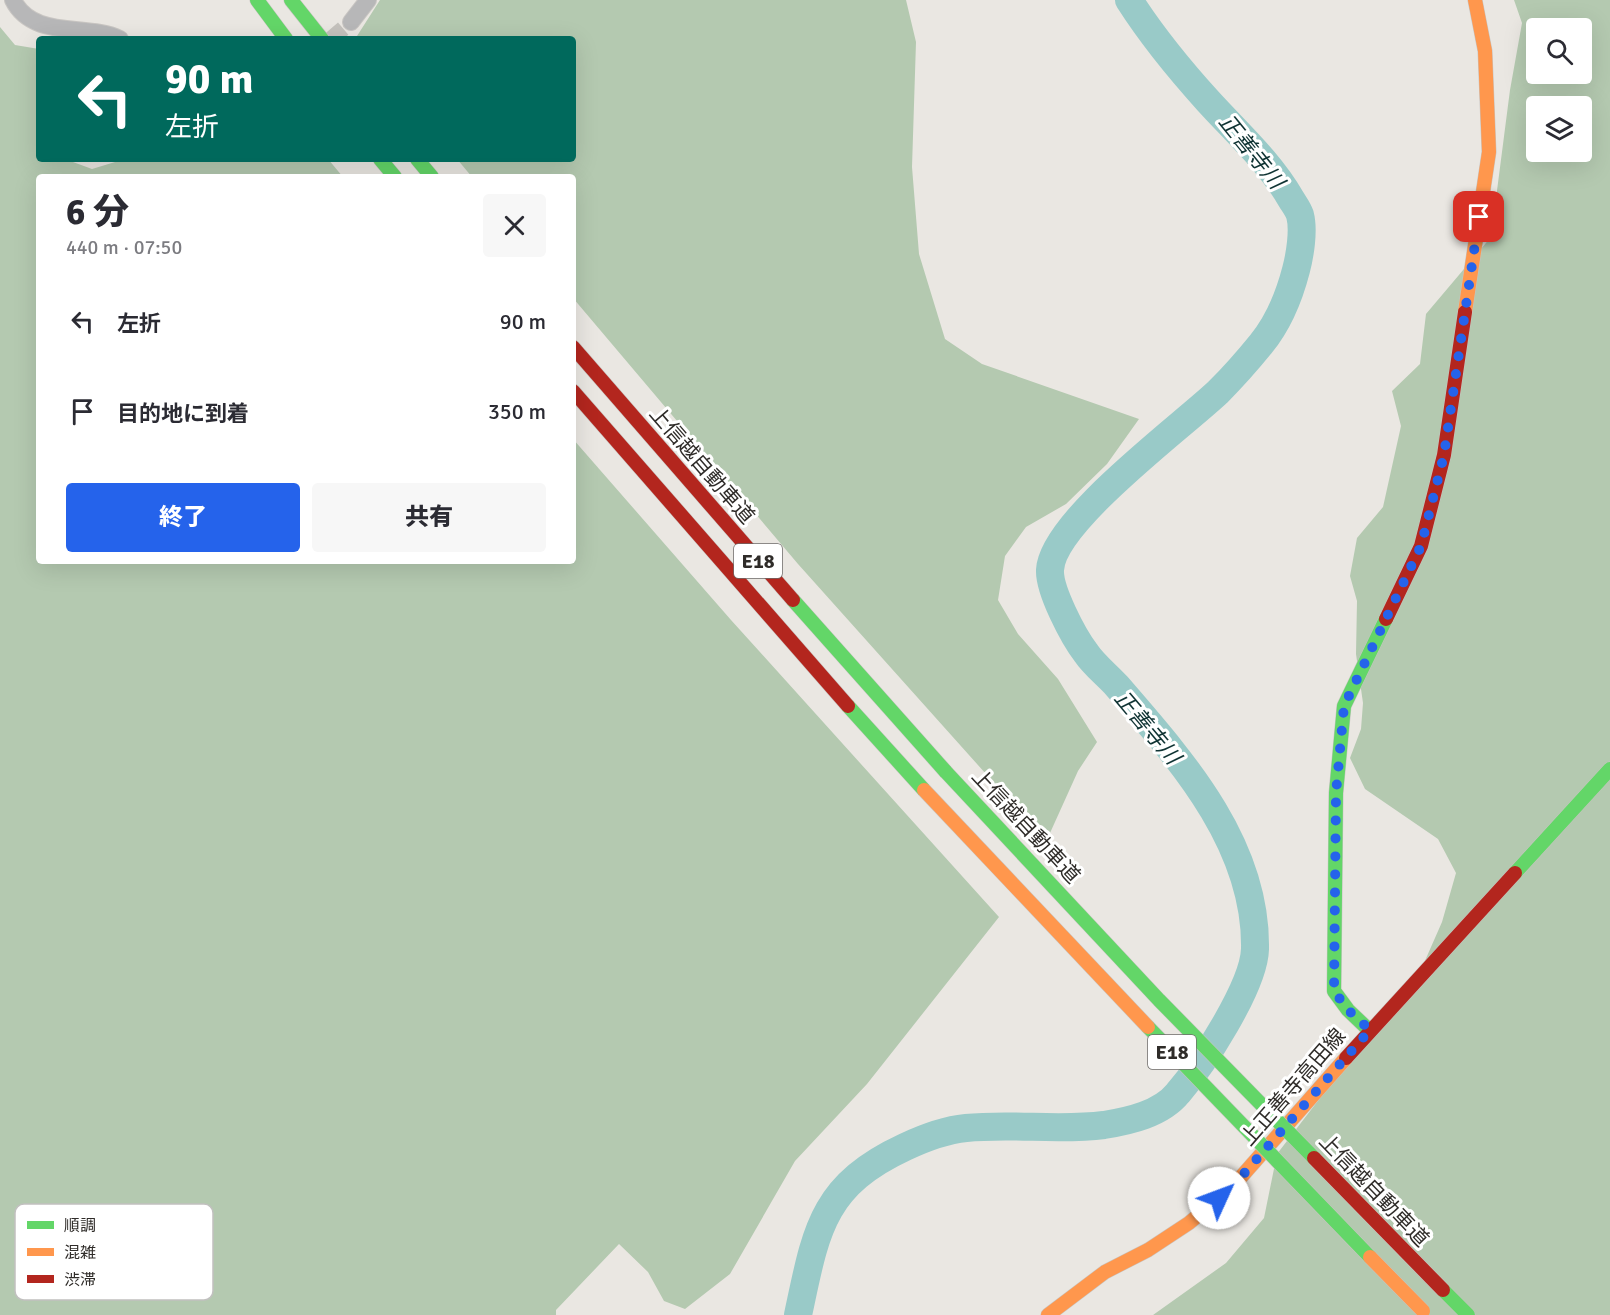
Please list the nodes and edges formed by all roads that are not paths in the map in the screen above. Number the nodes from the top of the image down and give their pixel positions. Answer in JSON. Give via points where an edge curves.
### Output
{"nodes":[{"id":1,"x":13,"y":0,"type":"edge"},
{"id":2,"x":257,"y":0,"type":"edge"},
{"id":3,"x":291,"y":0,"type":"edge"},
{"id":4,"x":368,"y":0,"type":"edge"},
{"id":5,"x":1475,"y":0,"type":"edge"},
{"id":6,"x":351,"y":21,"type":"tunnel mouth"},
{"id":7,"x":101,"y":36,"type":"edge"},
{"id":8,"x":284,"y":36,"type":"edge"},
{"id":9,"x":320,"y":36,"type":"edge"},
{"id":10,"x":382,"y":162,"type":"edge"},
{"id":11,"x":420,"y":162,"type":"edge"},
{"id":12,"x":392,"y":174,"type":"edge"},
{"id":13,"x":430,"y":174,"type":"edge"},
{"id":14,"x":576,"y":350,"type":"edge"},
{"id":15,"x":576,"y":394,"type":"edge"},
{"id":16,"x":1610,"y":769,"type":"edge"},
{"id":17,"x":1370,"y":1030,"type":"junction"},
{"id":18,"x":1425,"y":1313,"type":"edge"},
{"id":19,"x":1048,"y":1315,"type":"edge"},
{"id":20,"x":1468,"y":1315,"type":"edge"}],
"edges":[{"from":1,"to":7,"type":"street","via":[[33,20],[52,28]]},
{"from":2,"to":8,"type":"main road"},
{"from":3,"to":9,"type":"main road"},
{"from":4,"to":6,"type":"street"},
{"from":5,"to":17,"type":"main road","via":[[1485,51],[1488,152],[1444,455],[1421,546],[1344,706],[1336,793],[1334,991]]},
{"from":10,"to":12,"type":"main road"},
{"from":11,"to":13,"type":"main road"},
{"from":14,"to":20,"type":"main road","name":"上信越自動車道","number":"E18","bridge":true,"via":[[946,772],[1159,1000]]},
{"from":15,"to":18,"type":"main road","number":"E18","bridge":true,"via":[[924,790],[1142,1022]]},
{"from":16,"to":17,"type":"main road","name":"上正善寺高田線"},
{"from":17,"to":19,"type":"main road","name":"上正善寺高田線","via":[[1234,1185],[1189,1223],[1149,1250],[1105,1272]]}]}
